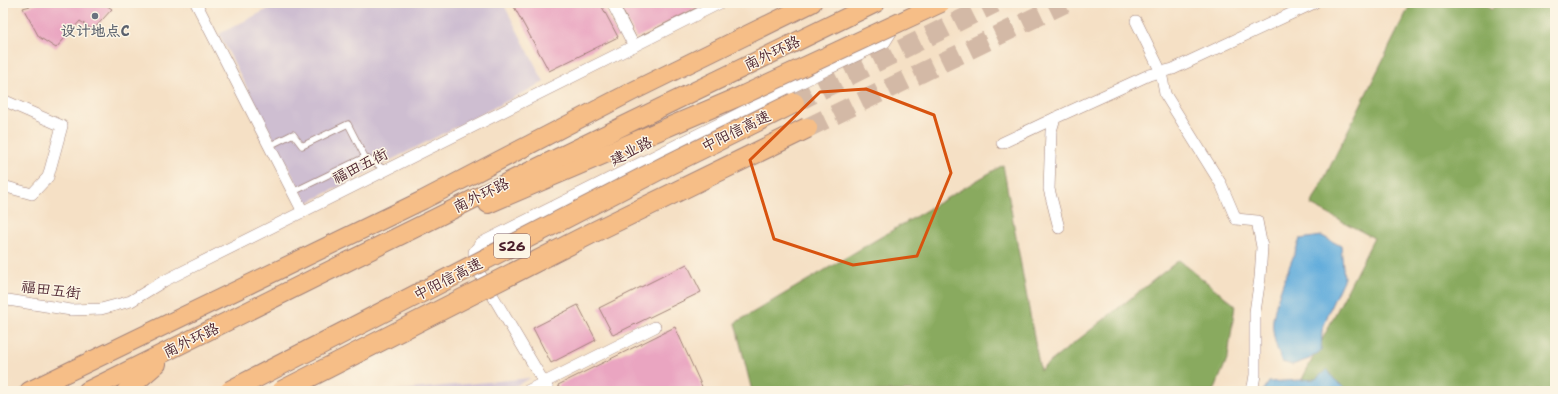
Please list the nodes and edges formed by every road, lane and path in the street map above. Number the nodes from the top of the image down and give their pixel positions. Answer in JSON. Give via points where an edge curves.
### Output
{"nodes":[{"id":1,"x":196,"y":3,"type":"edge"},
{"id":2,"x":612,"y":3,"type":"edge"},
{"id":3,"x":720,"y":3,"type":"edge"},
{"id":4,"x":812,"y":3,"type":"edge"},
{"id":5,"x":876,"y":3,"type":"edge"},
{"id":6,"x":940,"y":3,"type":"edge"},
{"id":7,"x":1314,"y":3,"type":"edge"},
{"id":8,"x":1136,"y":21,"type":"dead end"},
{"id":9,"x":634,"y":46,"type":"junction"},
{"id":10,"x":1161,"y":72,"type":"junction"},
{"id":11,"x":3,"y":100,"type":"edge"},
{"id":12,"x":794,"y":103,"type":"tunnel mouth"},
{"id":13,"x":1055,"y":118,"type":"junction"},
{"id":14,"x":807,"y":128,"type":"tunnel mouth"},
{"id":15,"x":1002,"y":143,"type":"dead end"},
{"id":16,"x":269,"y":146,"type":"junction"},
{"id":17,"x":365,"y":157,"type":"junction"},
{"id":18,"x":386,"y":170,"type":"junction"},
{"id":19,"x":3,"y":186,"type":"edge"},
{"id":20,"x":293,"y":192,"type":"junction"},
{"id":21,"x":303,"y":212,"type":"junction"},
{"id":22,"x":1059,"y":228,"type":"dead end"},
{"id":23,"x":323,"y":274,"type":"junction"},
{"id":24,"x":3,"y":300,"type":"edge"},
{"id":25,"x":655,"y":327,"type":"dead end"},
{"id":26,"x":175,"y":347,"type":"junction"},
{"id":27,"x":546,"y":387,"type":"edge"},
{"id":28,"x":29,"y":391,"type":"edge"},
{"id":29,"x":87,"y":391,"type":"edge"},
{"id":30,"x":126,"y":391,"type":"edge"},
{"id":31,"x":230,"y":391,"type":"edge"},
{"id":32,"x":282,"y":391,"type":"edge"},
{"id":33,"x":527,"y":391,"type":"edge"},
{"id":34,"x":1250,"y":391,"type":"edge"}],
"edges":[{"from":1,"to":16,"type":"street"},
{"from":2,"to":9,"type":"street"},
{"from":3,"to":9,"type":"street","name":"福田五街"},
{"from":4,"to":28,"type":"highway","name":"南外环路","via":[[631,92],[423,200]]},
{"from":5,"to":23,"type":"highway","name":"南外环路"},
{"from":6,"to":23,"type":"highway","bridge":true,"via":[[743,95]]},
{"from":6,"to":27,"type":"street","name":"建业路","via":[[905,17],[892,27],[885,42],[481,243],[474,252],[474,264]]},
{"from":7,"to":10,"type":"street","via":[[1173,69]]},
{"from":8,"to":10,"type":"street"},
{"from":9,"to":18,"type":"street","name":"福田五街"},
{"from":10,"to":13,"type":"street","via":[[1149,74]]},
{"from":10,"to":34,"type":"street","via":[[1165,94],[1221,184],[1236,219],[1257,221],[1262,248],[1255,312],[1255,375]]},
{"from":11,"to":19,"type":"street","via":[[62,126],[48,177],[32,194]]},
{"from":12,"to":31,"type":"highway","name":"中阳信高速","number":"S26","bridge":true},
{"from":13,"to":15,"type":"street"},
{"from":13,"to":22,"type":"street","via":[[1051,131],[1048,189]]},
{"from":14,"to":32,"type":"highway","name":"中阳信高速","number":"S26","bridge":true,"via":[[592,233]]},
{"from":16,"to":17,"type":"lane","via":[[293,134],[302,146],[348,124]]},
{"from":16,"to":20,"type":"street"},
{"from":17,"to":18,"type":"lane"},
{"from":17,"to":20,"type":"lane"},
{"from":18,"to":21,"type":"street","name":"福田五街"},
{"from":20,"to":21,"type":"street"},
{"from":21,"to":24,"type":"street","name":"福田五街","via":[[164,281],[131,301],[101,309],[71,310]]},
{"from":23,"to":26,"type":"highway","name":"南外环路"},
{"from":25,"to":27,"type":"street"},
{"from":26,"to":29,"type":"highway","name":"南外环路"},
{"from":26,"to":30,"type":"highway"},
{"from":27,"to":33,"type":"street"}]}
